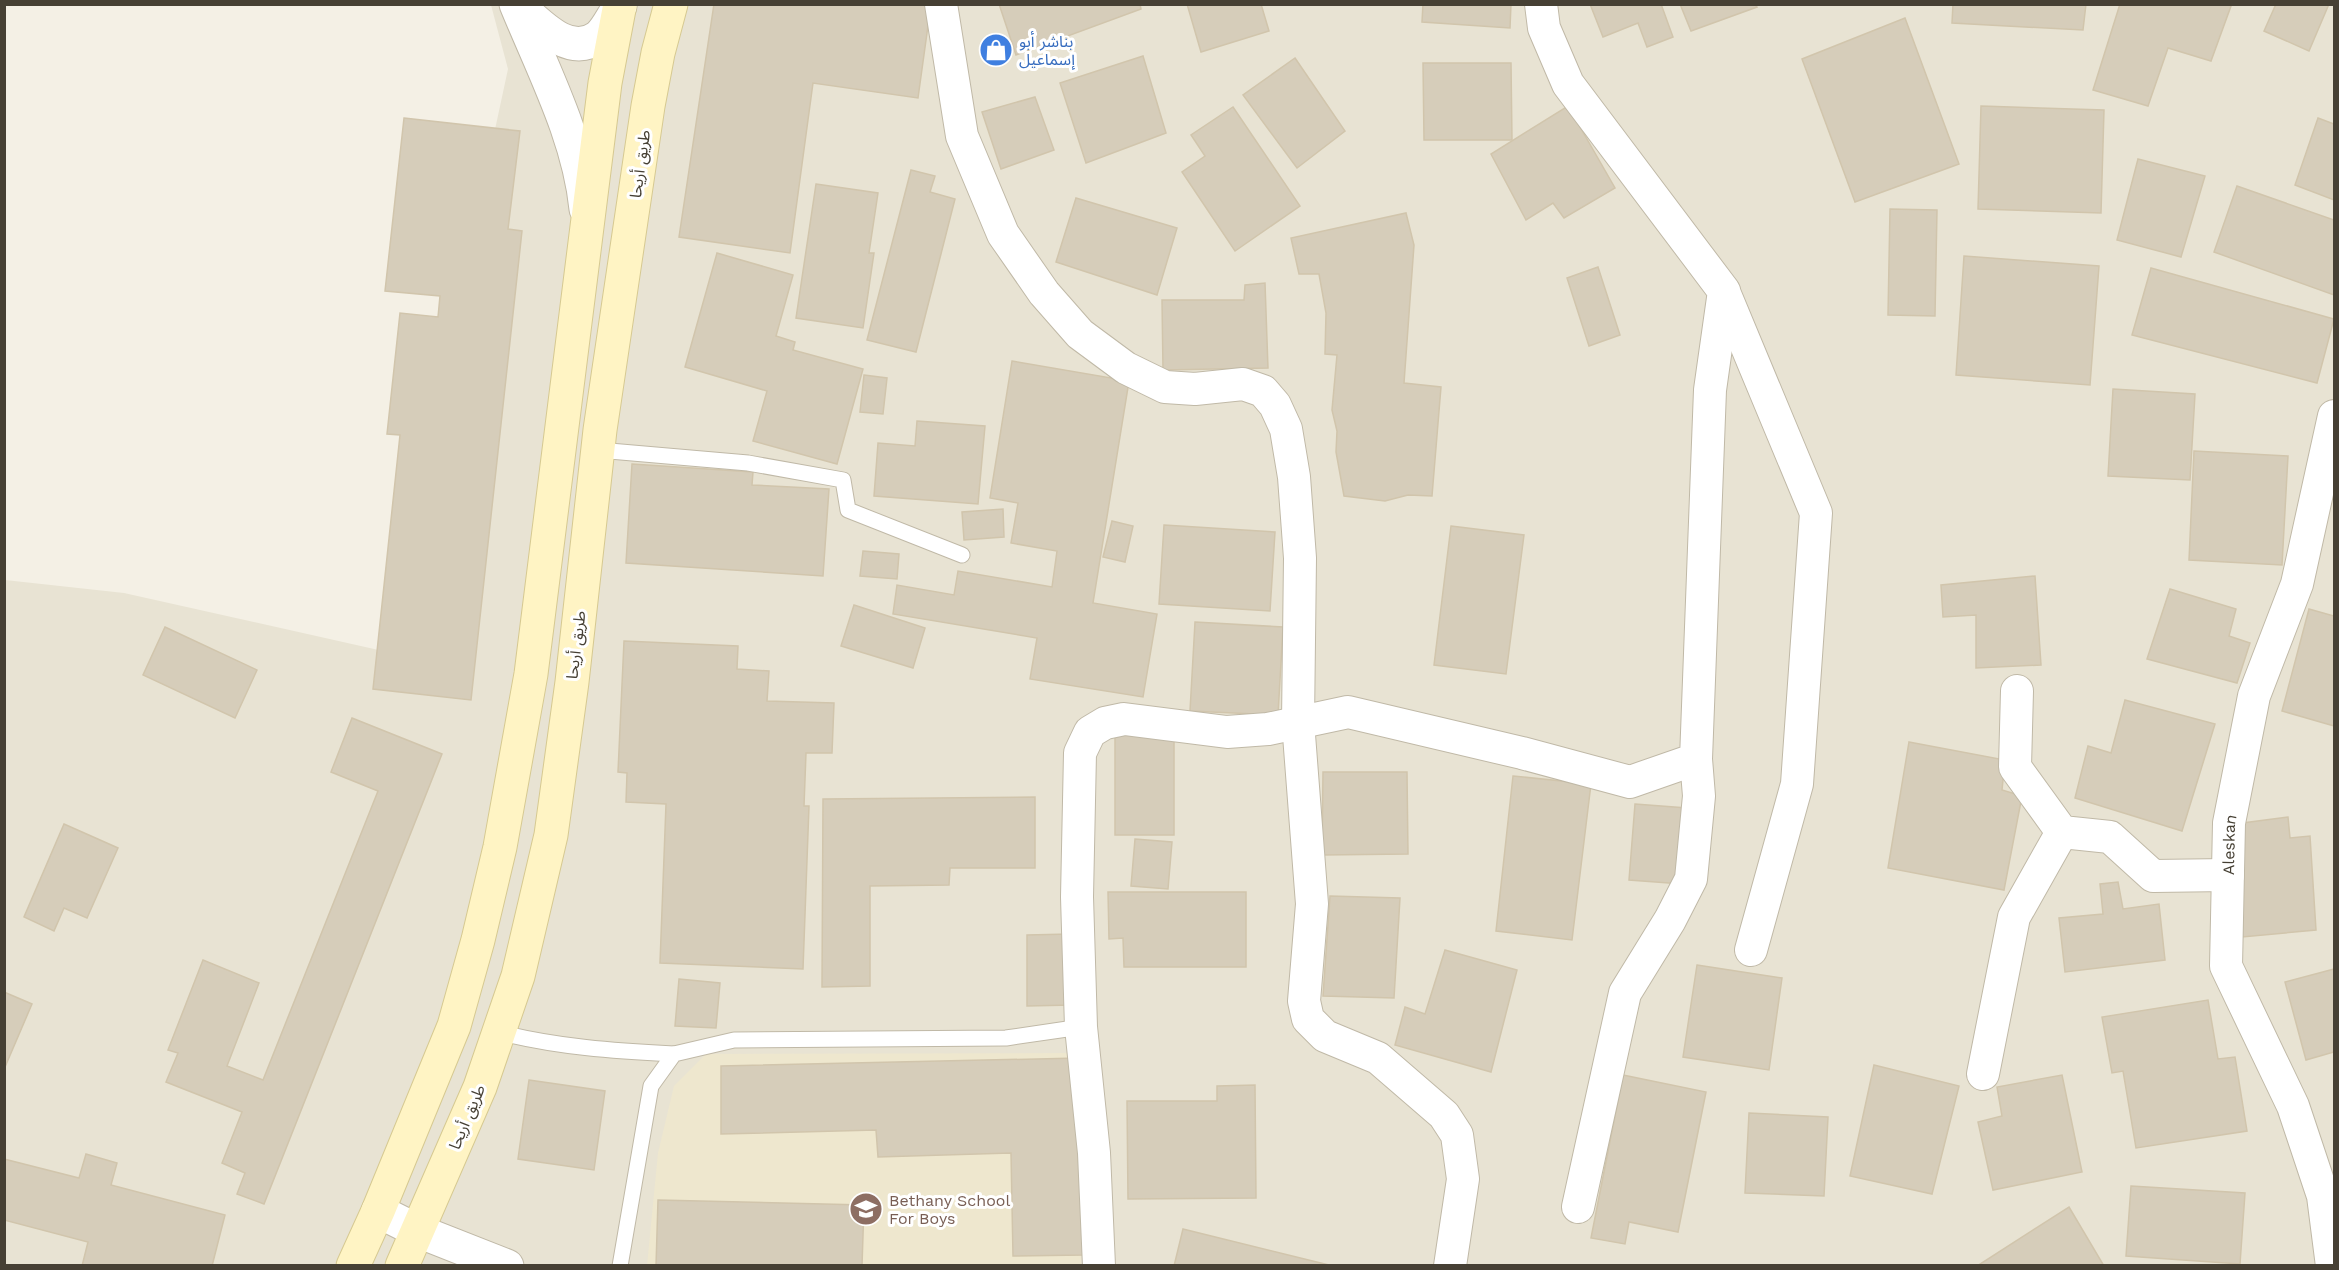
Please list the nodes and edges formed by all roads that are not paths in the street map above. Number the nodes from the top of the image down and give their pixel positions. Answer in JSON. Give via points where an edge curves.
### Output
{"nodes":[{"id":1,"x":517,"y":4,"type":"edge"},
{"id":2,"x":671,"y":4,"type":"edge"},
{"id":3,"x":941,"y":4,"type":"edge"},
{"id":4,"x":1541,"y":4,"type":"edge"},
{"id":5,"x":620,"y":5,"type":"edge"},
{"id":6,"x":588,"y":222,"type":"junction"},
{"id":7,"x":1724,"y":291,"type":"junction"},
{"id":8,"x":2334,"y":416,"type":"edge"},
{"id":9,"x":2330,"y":449,"type":"edge"},
{"id":10,"x":598,"y":450,"type":"junction"},
{"id":11,"x":962,"y":555,"type":"dead end"},
{"id":12,"x":2017,"y":691,"type":"dead end"},
{"id":13,"x":1298,"y":722,"type":"junction"},
{"id":14,"x":1696,"y":759,"type":"junction"},
{"id":15,"x":2062,"y":832,"type":"junction"},
{"id":16,"x":2228,"y":875,"type":"junction"},
{"id":17,"x":1751,"y":950,"type":"dead end"},
{"id":18,"x":1081,"y":1027,"type":"junction"},
{"id":19,"x":498,"y":1032,"type":"junction"},
{"id":20,"x":674,"y":1054,"type":"junction"},
{"id":21,"x":1983,"y":1074,"type":"dead end"},
{"id":22,"x":1578,"y":1207,"type":"dead end"},
{"id":23,"x":378,"y":1211,"type":"junction"},
{"id":24,"x":418,"y":1231,"type":"junction"},
{"id":25,"x":353,"y":1266,"type":"edge"},
{"id":26,"x":402,"y":1266,"type":"edge"},
{"id":27,"x":507,"y":1266,"type":"edge"},
{"id":28,"x":620,"y":1266,"type":"edge"},
{"id":29,"x":1098,"y":1266,"type":"edge"},
{"id":30,"x":1450,"y":1266,"type":"edge"},
{"id":31,"x":2332,"y":1266,"type":"edge"}],
"edges":[{"from":1,"to":5,"type":"street","via":[[548,33],[584,45],[599,36]]},
{"from":1,"to":6,"type":"street","via":[[573,147],[584,184]]},
{"from":2,"to":10,"type":"main road","name":"طريق أريحا","via":[[648,105]]},
{"from":3,"to":13,"type":"street","via":[[962,136],[1003,234],[1044,293],[1080,334],[1146,378],[1165,387],[1243,384],[1263,392],[1275,405],[1286,429],[1294,477],[1300,558]]},
{"from":4,"to":7,"type":"street","via":[[1544,28],[1568,84]]},
{"from":5,"to":6,"type":"main road","via":[[605,83]]},
{"from":6,"to":23,"type":"main road","via":[[531,674],[500,847],[454,1026]]},
{"from":7,"to":14,"type":"street","via":[[1710,390]]},
{"from":7,"to":17,"type":"street","via":[[1816,513],[1797,784]]},
{"from":8,"to":9,"type":"street","name":"Aleskan"},
{"from":9,"to":16,"type":"street","name":"Aleskan","via":[[2296,584],[2254,696],[2229,823]]},
{"from":10,"to":11,"type":"lane","via":[[747,464],[843,480],[848,510]]},
{"from":10,"to":19,"type":"main road","name":"طريق أريحا","via":[[551,835],[518,976]]},
{"from":12,"to":15,"type":"street","via":[[2015,767]]},
{"from":13,"to":14,"type":"street","via":[[1348,712],[1630,782]]},
{"from":13,"to":18,"type":"street","via":[[1227,732],[1124,719],[1089,732],[1080,753],[1078,795]]},
{"from":13,"to":30,"type":"street","via":[[1312,904],[1304,1001],[1308,1019],[1325,1036],[1378,1058],[1444,1114],[1457,1135],[1463,1179]]},
{"from":14,"to":22,"type":"street","via":[[1699,796],[1691,879],[1625,993]]},
{"from":15,"to":16,"type":"street","via":[[2110,837],[2153,876]]},
{"from":15,"to":21,"type":"street","via":[[2014,916]]},
{"from":16,"to":31,"type":"street","name":"Aleskan","via":[[2226,966],[2293,1106],[2323,1196]]},
{"from":18,"to":20,"type":"lane","via":[[1006,1038],[734,1040]]},
{"from":18,"to":29,"type":"street","via":[[1094,1153]]},
{"from":19,"to":20,"type":"lane","via":[[542,1043]]},
{"from":19,"to":24,"type":"main road","name":"طريق أريحا","via":[[480,1087]]},
{"from":20,"to":28,"type":"lane","via":[[651,1086]]},
{"from":23,"to":24,"type":"street"},
{"from":23,"to":25,"type":"main road"},
{"from":24,"to":26,"type":"main road","name":"طريق أريحا"},
{"from":24,"to":27,"type":"street"}]}
